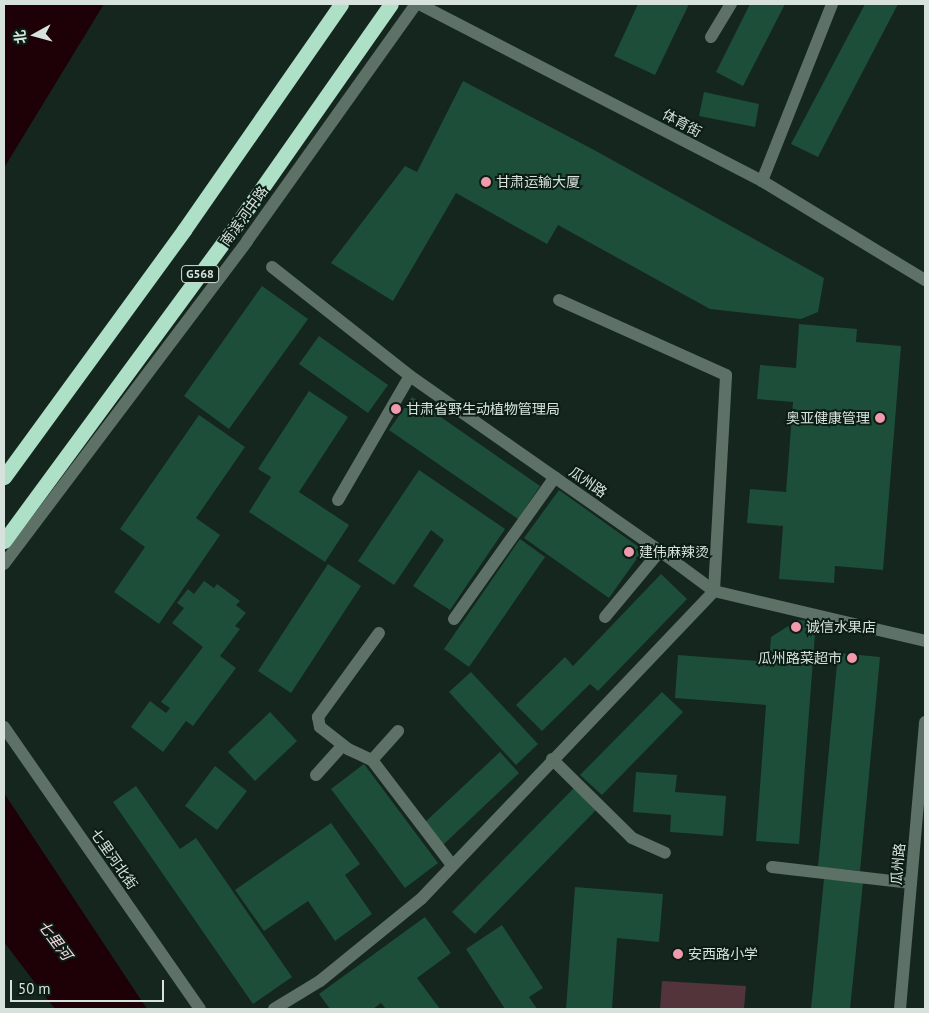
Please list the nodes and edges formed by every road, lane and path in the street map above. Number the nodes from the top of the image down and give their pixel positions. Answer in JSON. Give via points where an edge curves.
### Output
{"nodes":[{"id":1,"x":341,"y":4,"type":"edge"},
{"id":2,"x":391,"y":4,"type":"edge"},
{"id":3,"x":418,"y":4,"type":"edge"},
{"id":4,"x":731,"y":4,"type":"edge"},
{"id":5,"x":832,"y":4,"type":"edge"},
{"id":6,"x":712,"y":37,"type":"dead end"},
{"id":7,"x":762,"y":181,"type":"junction"},
{"id":8,"x":272,"y":267,"type":"dead end"},
{"id":9,"x":925,"y":280,"type":"edge"},
{"id":10,"x":559,"y":300,"type":"dead end"},
{"id":11,"x":410,"y":376,"type":"junction"},
{"id":12,"x":4,"y":477,"type":"edge"},
{"id":13,"x":555,"y":477,"type":"junction"},
{"id":14,"x":338,"y":500,"type":"dead end"},
{"id":15,"x":4,"y":541,"type":"edge"},
{"id":16,"x":660,"y":551,"type":"junction"},
{"id":17,"x":4,"y":564,"type":"edge"},
{"id":18,"x":714,"y":591,"type":"junction"},
{"id":19,"x":605,"y":618,"type":"dead end"},
{"id":20,"x":454,"y":619,"type":"dead end"},
{"id":21,"x":380,"y":633,"type":"dead end"},
{"id":22,"x":925,"y":641,"type":"edge"},
{"id":23,"x":925,"y":722,"type":"edge"},
{"id":24,"x":4,"y":727,"type":"edge"},
{"id":25,"x":398,"y":730,"type":"dead end"},
{"id":26,"x":343,"y":745,"type":"junction"},
{"id":27,"x":552,"y":759,"type":"junction"},
{"id":28,"x":372,"y":760,"type":"junction"},
{"id":29,"x":316,"y":775,"type":"dead end"},
{"id":30,"x":665,"y":853,"type":"dead end"},
{"id":31,"x":452,"y":866,"type":"junction"},
{"id":32,"x":772,"y":867,"type":"dead end"},
{"id":33,"x":911,"y":883,"type":"junction"},
{"id":34,"x":200,"y":1009,"type":"edge"},
{"id":35,"x":274,"y":1009,"type":"edge"},
{"id":36,"x":900,"y":1009,"type":"edge"}],
"edges":[{"from":1,"to":12,"type":"highway","number":"G568","via":[[184,230]]},
{"from":2,"to":15,"type":"highway","name":"南滨河中路","number":"G568","via":[[241,218]]},
{"from":3,"to":7,"type":"street","name":"体育街"},
{"from":3,"to":17,"type":"street","name":"南滨河中路","via":[[246,241]]},
{"from":4,"to":6,"type":"street"},
{"from":5,"to":7,"type":"street"},
{"from":7,"to":9,"type":"street","name":"体育街"},
{"from":8,"to":11,"type":"street","name":"瓜州路"},
{"from":10,"to":18,"type":"street","via":[[726,375]]},
{"from":11,"to":13,"type":"street","name":"瓜州路"},
{"from":11,"to":14,"type":"street"},
{"from":13,"to":16,"type":"street","name":"瓜州路"},
{"from":13,"to":20,"type":"street"},
{"from":16,"to":18,"type":"street","name":"瓜州路"},
{"from":16,"to":19,"type":"street"},
{"from":18,"to":22,"type":"street","name":"瓜州路"},
{"from":18,"to":27,"type":"street"},
{"from":21,"to":26,"type":"street","via":[[318,717],[320,727]]},
{"from":23,"to":33,"type":"street","name":"瓜州路"},
{"from":24,"to":34,"type":"street","name":"七里河北街"},
{"from":25,"to":28,"type":"street"},
{"from":26,"to":28,"type":"street"},
{"from":26,"to":29,"type":"street"},
{"from":27,"to":30,"type":"street","via":[[632,838]]},
{"from":27,"to":31,"type":"street"},
{"from":28,"to":31,"type":"street"},
{"from":31,"to":35,"type":"street","via":[[421,899],[320,981]]},
{"from":32,"to":33,"type":"street"},
{"from":33,"to":36,"type":"street","name":"瓜州路"}]}
